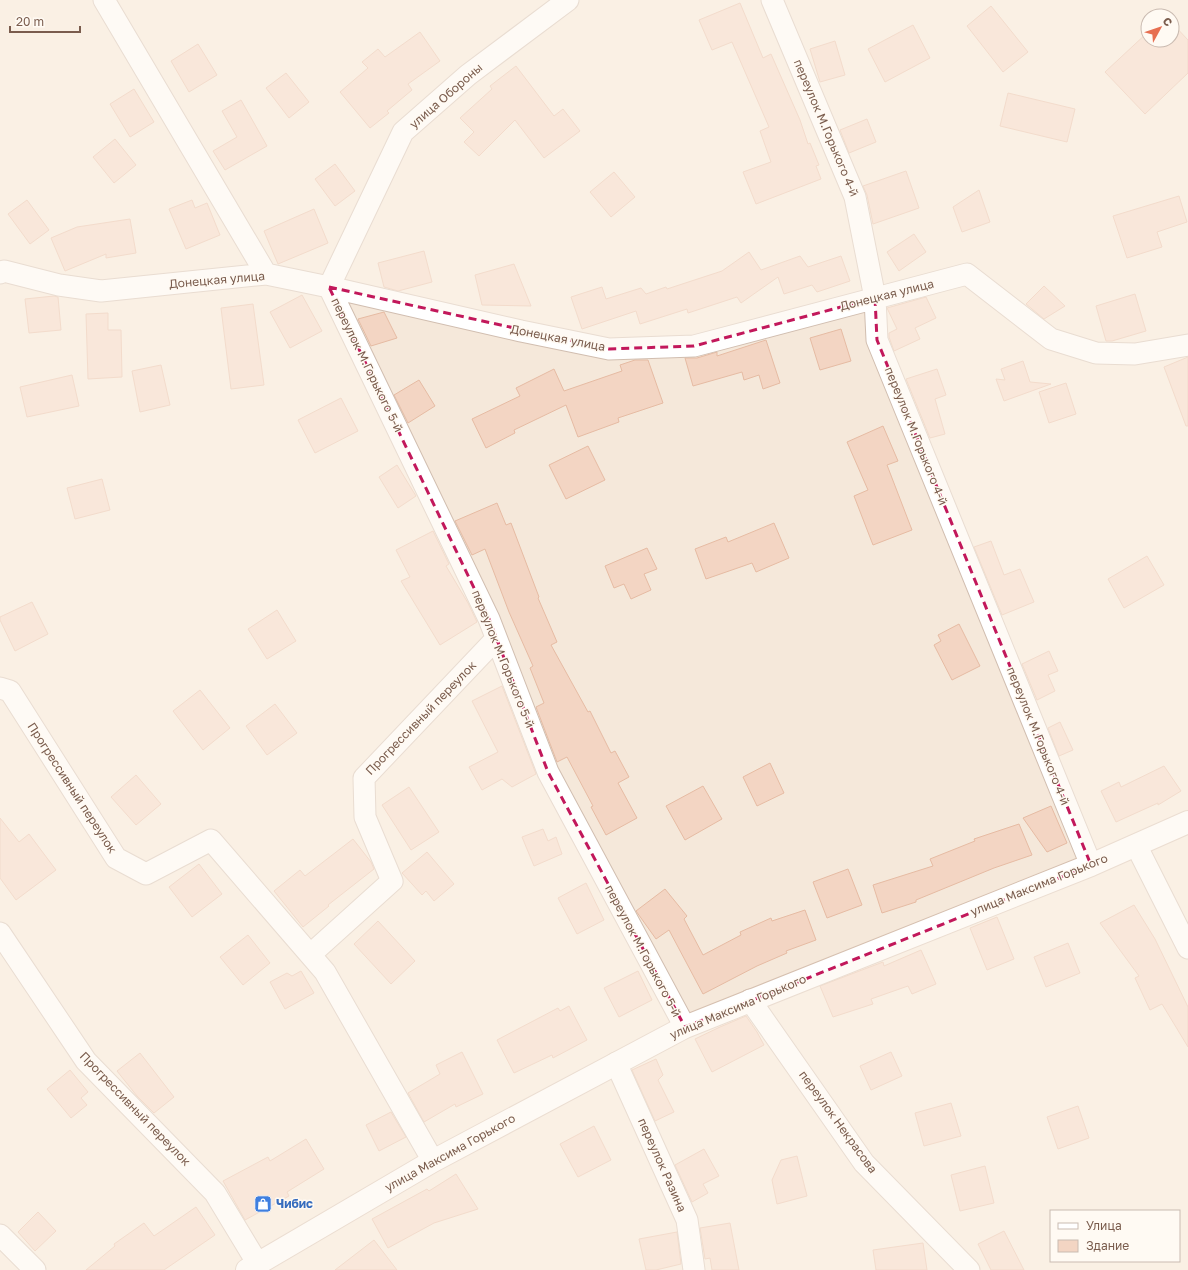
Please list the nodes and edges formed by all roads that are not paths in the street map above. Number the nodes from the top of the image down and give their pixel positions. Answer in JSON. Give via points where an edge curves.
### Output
{"nodes":[{"id":1,"x":104,"y":0,"type":"edge"},
{"id":2,"x":568,"y":0,"type":"edge"},
{"id":3,"x":772,"y":0,"type":"edge"},
{"id":4,"x":0,"y":273,"type":"edge"},
{"id":5,"x":266,"y":274,"type":"junction"},
{"id":6,"x":329,"y":287,"type":"junction"},
{"id":7,"x":875,"y":298,"type":"junction"},
{"id":8,"x":1188,"y":345,"type":"edge"},
{"id":9,"x":496,"y":639,"type":"junction"},
{"id":10,"x":0,"y":688,"type":"edge"},
{"id":11,"x":1188,"y":822,"type":"edge"},
{"id":12,"x":1136,"y":845,"type":"junction"},
{"id":13,"x":1091,"y":865,"type":"junction"},
{"id":14,"x":0,"y":934,"type":"edge"},
{"id":15,"x":1188,"y":948,"type":"edge"},
{"id":16,"x":310,"y":954,"type":"junction"},
{"id":17,"x":750,"y":1000,"type":"junction"},
{"id":18,"x":684,"y":1027,"type":"junction"},
{"id":19,"x":616,"y":1063,"type":"junction"},
{"id":20,"x":433,"y":1161,"type":"junction"},
{"id":21,"x":0,"y":1235,"type":"edge"},
{"id":22,"x":252,"y":1267,"type":"edge"},
{"id":23,"x":35,"y":1270,"type":"edge"},
{"id":24,"x":694,"y":1270,"type":"edge"},
{"id":25,"x":969,"y":1270,"type":"edge"}],
"edges":[{"from":1,"to":5,"type":"street"},
{"from":2,"to":6,"type":"street","name":"улица Обороны","via":[[468,75],[403,132]]},
{"from":3,"to":7,"type":"street","name":"переулок М.Горького 4-й","via":[[855,197]]},
{"from":4,"to":5,"type":"street","name":"Донецкая улица","via":[[4,271],[59,285],[101,291]]},
{"from":5,"to":6,"type":"street","name":"Донецкая улица"},
{"from":6,"to":7,"type":"street","name":"Донецкая улица","via":[[608,349],[694,346]]},
{"from":6,"to":9,"type":"street","name":"переулок М.Горького 5-й","via":[[489,619]]},
{"from":7,"to":8,"type":"street","name":"Донецкая улица","via":[[967,274],[1051,339],[1096,354],[1135,354]]},
{"from":7,"to":13,"type":"street","name":"переулок М.Горького 4-й","via":[[877,340]]},
{"from":9,"to":16,"type":"street","name":"Прогрессивный переулок","via":[[364,778],[365,817],[392,881]]},
{"from":9,"to":18,"type":"street","name":"переулок М.Горького 5-й","via":[[548,772]]},
{"from":10,"to":16,"type":"street","name":"Прогрессивный переулок","via":[[10,691],[116,858],[146,874],[211,840]]},
{"from":11,"to":12,"type":"street","name":"улица Максима Горького"},
{"from":12,"to":13,"type":"street","name":"улица Максима Горького"},
{"from":12,"to":15,"type":"street"},
{"from":13,"to":17,"type":"street","name":"улица Максима Горького"},
{"from":14,"to":22,"type":"street","name":"Прогрессивный переулок","via":[[86,1061],[215,1193]]},
{"from":16,"to":20,"type":"street","name":"Прогрессивный переулок","via":[[326,972]]},
{"from":17,"to":18,"type":"street","name":"улица Максима Горького"},
{"from":17,"to":25,"type":"street","name":"переулок Некрасова","via":[[864,1163]]},
{"from":18,"to":19,"type":"street","name":"улица Максима Горького"},
{"from":19,"to":20,"type":"street","name":"улица Максима Горького"},
{"from":19,"to":24,"type":"street","name":"переулок Разина","via":[[687,1220]]},
{"from":20,"to":22,"type":"street","name":"улица Максима Горького"},
{"from":21,"to":23,"type":"street"}]}
